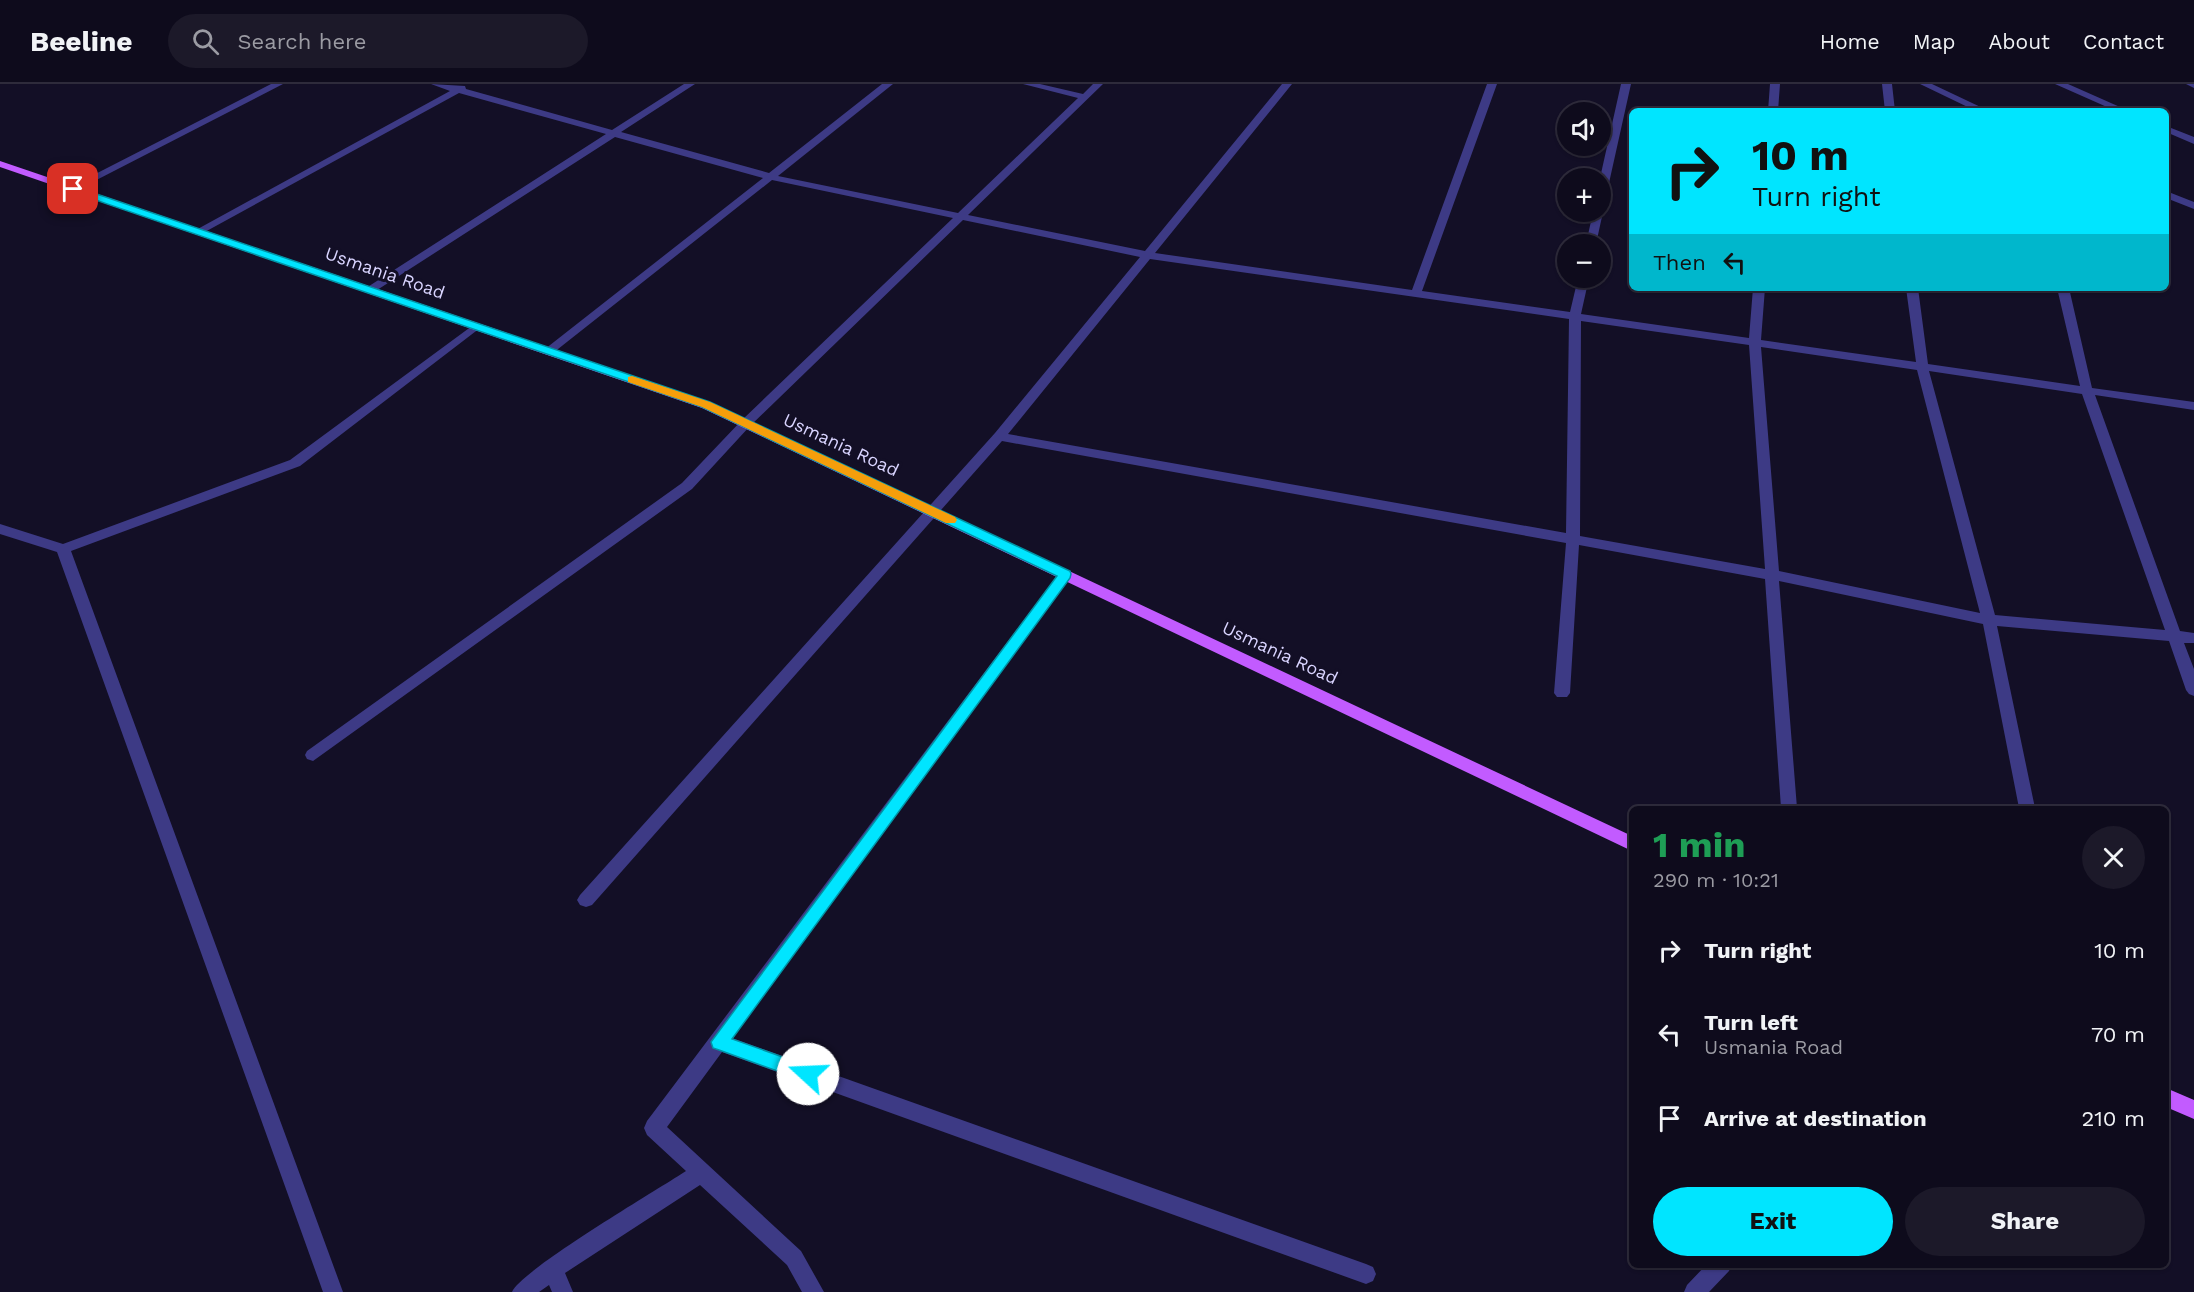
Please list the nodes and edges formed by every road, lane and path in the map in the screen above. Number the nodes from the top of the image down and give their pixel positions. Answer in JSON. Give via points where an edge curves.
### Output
{"nodes":[{"id":1,"x":278,"y":84,"type":"edge"},
{"id":2,"x":436,"y":84,"type":"edge"},
{"id":3,"x":690,"y":84,"type":"edge"},
{"id":4,"x":888,"y":84,"type":"edge"},
{"id":5,"x":1028,"y":84,"type":"edge"},
{"id":6,"x":1098,"y":84,"type":"edge"},
{"id":7,"x":1287,"y":84,"type":"edge"},
{"id":8,"x":1492,"y":84,"type":"edge"},
{"id":9,"x":1626,"y":84,"type":"edge"},
{"id":10,"x":1775,"y":84,"type":"edge"},
{"id":11,"x":1887,"y":84,"type":"edge"},
{"id":12,"x":1925,"y":84,"type":"edge"},
{"id":13,"x":2060,"y":84,"type":"edge"},
{"id":14,"x":464,"y":87,"type":"edge"},
{"id":15,"x":1085,"y":97,"type":"junction"},
{"id":16,"x":1773,"y":108,"type":"edge"},
{"id":17,"x":1890,"y":108,"type":"edge"},
{"id":18,"x":1977,"y":108,"type":"edge"},
{"id":19,"x":2117,"y":108,"type":"edge"},
{"id":20,"x":2169,"y":130,"type":"edge"},
{"id":21,"x":614,"y":133,"type":"junction"},
{"id":22,"x":2194,"y":141,"type":"edge"},
{"id":23,"x":0,"y":164,"type":"edge"},
{"id":24,"x":1607,"y":168,"type":"edge"},
{"id":25,"x":770,"y":177,"type":"junction"},
{"id":26,"x":73,"y":189,"type":"junction"},
{"id":27,"x":2169,"y":195,"type":"edge"},
{"id":28,"x":2194,"y":207,"type":"edge"},
{"id":29,"x":961,"y":217,"type":"junction"},
{"id":30,"x":199,"y":231,"type":"junction"},
{"id":31,"x":1148,"y":255,"type":"junction"},
{"id":32,"x":1582,"y":288,"type":"edge"},
{"id":33,"x":370,"y":290,"type":"junction"},
{"id":34,"x":1759,"y":291,"type":"edge"},
{"id":35,"x":1912,"y":291,"type":"edge"},
{"id":36,"x":2064,"y":291,"type":"edge"},
{"id":37,"x":1416,"y":293,"type":"junction"},
{"id":38,"x":1575,"y":316,"type":"junction"},
{"id":39,"x":476,"y":326,"type":"junction"},
{"id":40,"x":1755,"y":342,"type":"junction"},
{"id":41,"x":549,"y":351,"type":"junction"},
{"id":42,"x":1922,"y":366,"type":"junction"},
{"id":43,"x":2087,"y":390,"type":"junction"},
{"id":44,"x":2194,"y":406,"type":"edge"},
{"id":45,"x":746,"y":423,"type":"junction"},
{"id":46,"x":999,"y":436,"type":"junction"},
{"id":47,"x":932,"y":512,"type":"junction"},
{"id":48,"x":0,"y":529,"type":"edge"},
{"id":49,"x":1573,"y":539,"type":"junction"},
{"id":50,"x":63,"y":549,"type":"junction"},
{"id":51,"x":1065,"y":574,"type":"junction"},
{"id":52,"x":1772,"y":575,"type":"junction"},
{"id":53,"x":1989,"y":620,"type":"junction"},
{"id":54,"x":2175,"y":636,"type":"junction"},
{"id":55,"x":2194,"y":639,"type":"edge"},
{"id":56,"x":2194,"y":690,"type":"edge"},
{"id":57,"x":1562,"y":693,"type":"dead end"},
{"id":58,"x":313,"y":754,"type":"dead end"},
{"id":59,"x":1789,"y":806,"type":"edge"},
{"id":60,"x":2027,"y":806,"type":"edge"},
{"id":61,"x":1629,"y":843,"type":"edge"},
{"id":62,"x":585,"y":900,"type":"dead end"},
{"id":63,"x":719,"y":1042,"type":"junction"},
{"id":64,"x":2169,"y":1098,"type":"edge"},
{"id":65,"x":2194,"y":1110,"type":"edge"},
{"id":66,"x":702,"y":1172,"type":"junction"},
{"id":67,"x":1718,"y":1268,"type":"edge"},
{"id":68,"x":552,"y":1269,"type":"junction"},
{"id":69,"x":1366,"y":1274,"type":"dead end"},
{"id":70,"x":333,"y":1292,"type":"edge"},
{"id":71,"x":522,"y":1292,"type":"edge"},
{"id":72,"x":563,"y":1292,"type":"edge"},
{"id":73,"x":813,"y":1292,"type":"edge"},
{"id":74,"x":1694,"y":1292,"type":"edge"}],
"edges":[{"from":1,"to":26,"type":"street"},
{"from":2,"to":14,"type":"street"},
{"from":3,"to":21,"type":"street"},
{"from":4,"to":25,"type":"street"},
{"from":5,"to":15,"type":"street"},
{"from":6,"to":15,"type":"street"},
{"from":7,"to":31,"type":"street"},
{"from":8,"to":37,"type":"street"},
{"from":9,"to":24,"type":"street"},
{"from":10,"to":16,"type":"street"},
{"from":11,"to":17,"type":"street"},
{"from":12,"to":18,"type":"street"},
{"from":13,"to":19,"type":"street"},
{"from":14,"to":21,"type":"street"},
{"from":14,"to":30,"type":"street"},
{"from":15,"to":29,"type":"street"},
{"from":20,"to":22,"type":"street"},
{"from":21,"to":25,"type":"street"},
{"from":21,"to":33,"type":"street"},
{"from":23,"to":26,"type":"main road","name":"Usmania Road"},
{"from":25,"to":29,"type":"street"},
{"from":25,"to":41,"type":"street"},
{"from":26,"to":30,"type":"main road","name":"Usmania Road"},
{"from":27,"to":28,"type":"street"},
{"from":29,"to":31,"type":"street"},
{"from":29,"to":45,"type":"street"},
{"from":30,"to":33,"type":"main road","name":"Usmania Road"},
{"from":31,"to":37,"type":"street"},
{"from":31,"to":46,"type":"street"},
{"from":32,"to":38,"type":"street"},
{"from":33,"to":39,"type":"main road","name":"Usmania Road"},
{"from":34,"to":40,"type":"street"},
{"from":35,"to":42,"type":"street"},
{"from":36,"to":43,"type":"street"},
{"from":37,"to":38,"type":"street"},
{"from":38,"to":40,"type":"street"},
{"from":38,"to":49,"type":"street"},
{"from":39,"to":41,"type":"main road","name":"Usmania Road"},
{"from":39,"to":50,"type":"street","via":[[295,463]]},
{"from":40,"to":42,"type":"street"},
{"from":40,"to":52,"type":"street"},
{"from":41,"to":45,"type":"main road","name":"Usmania Road","via":[[706,405]]},
{"from":42,"to":43,"type":"street"},
{"from":42,"to":53,"type":"street"},
{"from":43,"to":44,"type":"street"},
{"from":43,"to":54,"type":"street"},
{"from":45,"to":47,"type":"main road","name":"Usmania Road"},
{"from":45,"to":58,"type":"street","via":[[687,486]]},
{"from":46,"to":47,"type":"street"},
{"from":46,"to":49,"type":"street"},
{"from":47,"to":51,"type":"main road","name":"Usmania Road"},
{"from":47,"to":62,"type":"street"},
{"from":48,"to":50,"type":"street"},
{"from":49,"to":52,"type":"street"},
{"from":49,"to":57,"type":"street"},
{"from":50,"to":70,"type":"street"},
{"from":51,"to":61,"type":"main road","name":"Usmania Road"},
{"from":51,"to":63,"type":"street"},
{"from":52,"to":53,"type":"street"},
{"from":52,"to":59,"type":"street"},
{"from":53,"to":54,"type":"street"},
{"from":53,"to":60,"type":"street"},
{"from":54,"to":55,"type":"street"},
{"from":54,"to":56,"type":"street"},
{"from":63,"to":66,"type":"street","via":[[654,1128]]},
{"from":63,"to":69,"type":"street"},
{"from":64,"to":65,"type":"main road"},
{"from":66,"to":68,"type":"street"},
{"from":66,"to":73,"type":"street","via":[[794,1258]]},
{"from":67,"to":74,"type":"street"},
{"from":68,"to":71,"type":"street"},
{"from":68,"to":72,"type":"street"}]}
